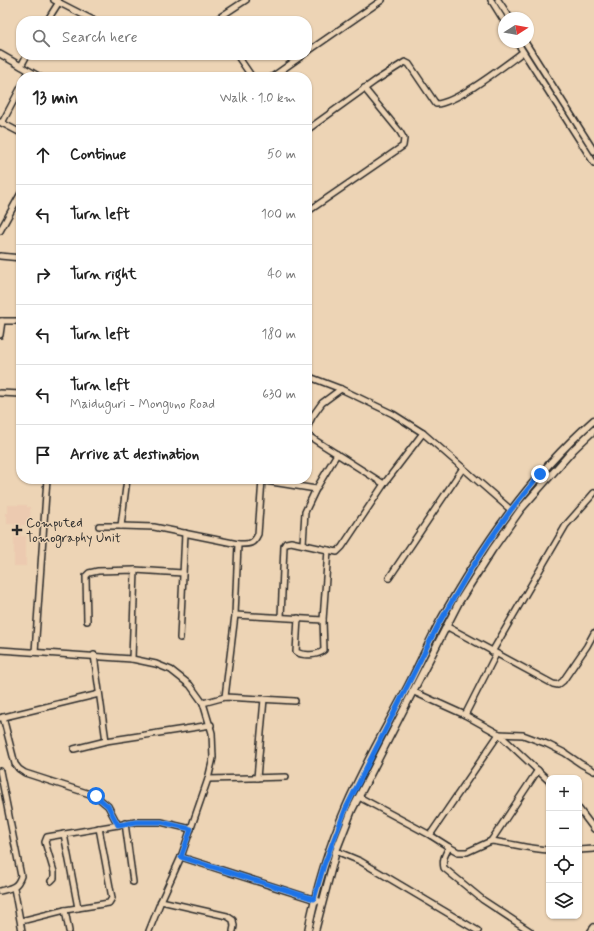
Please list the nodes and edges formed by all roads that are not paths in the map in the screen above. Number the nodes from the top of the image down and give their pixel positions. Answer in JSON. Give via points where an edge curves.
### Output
{"nodes":[{"id":1,"x":246,"y":0,"type":"edge"},
{"id":2,"x":382,"y":0,"type":"edge"},
{"id":3,"x":491,"y":0,"type":"edge"},
{"id":4,"x":498,"y":0,"type":"edge"},
{"id":5,"x":56,"y":1,"type":"edge"},
{"id":6,"x":498,"y":12,"type":"edge"},
{"id":7,"x":506,"y":12,"type":"edge"},
{"id":8,"x":49,"y":16,"type":"edge"},
{"id":9,"x":85,"y":16,"type":"edge"},
{"id":10,"x":222,"y":16,"type":"edge"},
{"id":11,"x":521,"y":48,"type":"edge"},
{"id":12,"x":529,"y":48,"type":"edge"},
{"id":13,"x":312,"y":49,"type":"edge"},
{"id":14,"x":523,"y":52,"type":"junction"},
{"id":15,"x":0,"y":54,"type":"edge"},
{"id":16,"x":24,"y":60,"type":"edge"},
{"id":17,"x":240,"y":60,"type":"edge"},
{"id":18,"x":296,"y":60,"type":"edge"},
{"id":19,"x":21,"y":66,"type":"junction"},
{"id":20,"x":29,"y":72,"type":"edge"},
{"id":21,"x":248,"y":72,"type":"edge"},
{"id":22,"x":279,"y":72,"type":"edge"},
{"id":23,"x":364,"y":88,"type":"junction"},
{"id":24,"x":16,"y":96,"type":"edge"},
{"id":25,"x":1,"y":122,"type":"edge"},
{"id":26,"x":312,"y":126,"type":"edge"},
{"id":27,"x":16,"y":130,"type":"edge"},
{"id":28,"x":594,"y":151,"type":"edge"},
{"id":29,"x":594,"y":164,"type":"edge"},
{"id":30,"x":16,"y":203,"type":"edge"},
{"id":31,"x":312,"y":209,"type":"edge"},
{"id":32,"x":0,"y":231,"type":"edge"},
{"id":33,"x":0,"y":256,"type":"edge"},
{"id":34,"x":16,"y":258,"type":"edge"},
{"id":35,"x":1,"y":321,"type":"edge"},
{"id":36,"x":16,"y":321,"type":"edge"},
{"id":37,"x":0,"y":335,"type":"edge"},
{"id":38,"x":312,"y":378,"type":"edge"},
{"id":39,"x":341,"y":390,"type":"junction"},
{"id":40,"x":0,"y":393,"type":"edge"},
{"id":41,"x":16,"y":394,"type":"edge"},
{"id":42,"x":312,"y":417,"type":"edge"},
{"id":43,"x":594,"y":420,"type":"edge"},
{"id":44,"x":594,"y":430,"type":"edge"},
{"id":45,"x":423,"y":433,"type":"junction"},
{"id":46,"x":312,"y":438,"type":"edge"},
{"id":47,"x":337,"y":454,"type":"junction"},
{"id":48,"x":463,"y":468,"type":"junction"},
{"id":49,"x":47,"y":484,"type":"edge"},
{"id":50,"x":126,"y":484,"type":"edge"},
{"id":51,"x":262,"y":484,"type":"edge"},
{"id":52,"x":286,"y":484,"type":"edge"},
{"id":53,"x":384,"y":484,"type":"junction"},
{"id":54,"x":316,"y":489,"type":"junction"},
{"id":55,"x":594,"y":493,"type":"edge"},
{"id":56,"x":511,"y":510,"type":"junction"},
{"id":57,"x":99,"y":526,"type":"dead end"},
{"id":58,"x":121,"y":526,"type":"junction"},
{"id":59,"x":185,"y":533,"type":"junction"},
{"id":60,"x":238,"y":544,"type":"junction"},
{"id":61,"x":302,"y":544,"type":"junction"},
{"id":62,"x":328,"y":550,"type":"junction"},
{"id":63,"x":135,"y":570,"type":"junction"},
{"id":64,"x":183,"y":573,"type":"junction"},
{"id":65,"x":389,"y":578,"type":"dead end"},
{"id":66,"x":235,"y":615,"type":"junction"},
{"id":67,"x":282,"y":617,"type":"junction"},
{"id":68,"x":298,"y":618,"type":"junction"},
{"id":69,"x":88,"y":620,"type":"dead end"},
{"id":70,"x":324,"y":620,"type":"junction"},
{"id":71,"x":446,"y":626,"type":"junction"},
{"id":72,"x":594,"y":633,"type":"edge"},
{"id":73,"x":180,"y":638,"type":"dead end"},
{"id":74,"x":0,"y":650,"type":"edge"},
{"id":75,"x":35,"y":652,"type":"junction"},
{"id":76,"x":494,"y":653,"type":"junction"},
{"id":77,"x":94,"y":655,"type":"junction"},
{"id":78,"x":132,"y":659,"type":"junction"},
{"id":79,"x":412,"y":690,"type":"junction"},
{"id":80,"x":99,"y":694,"type":"junction"},
{"id":81,"x":226,"y":697,"type":"junction"},
{"id":82,"x":264,"y":699,"type":"junction"},
{"id":83,"x":295,"y":701,"type":"dead end"},
{"id":84,"x":203,"y":703,"type":"junction"},
{"id":85,"x":465,"y":715,"type":"junction"},
{"id":86,"x":2,"y":718,"type":"edge"},
{"id":87,"x":211,"y":725,"type":"junction"},
{"id":88,"x":499,"y":734,"type":"junction"},
{"id":89,"x":106,"y":741,"type":"junction"},
{"id":90,"x":74,"y":750,"type":"dead end"},
{"id":91,"x":538,"y":770,"type":"junction"},
{"id":92,"x":0,"y":771,"type":"edge"},
{"id":93,"x":594,"y":771,"type":"edge"},
{"id":94,"x":286,"y":777,"type":"dead end"},
{"id":95,"x":257,"y":778,"type":"junction"},
{"id":96,"x":546,"y":778,"type":"edge"},
{"id":97,"x":208,"y":779,"type":"junction"},
{"id":98,"x":359,"y":797,"type":"junction"},
{"id":99,"x":580,"y":811,"type":"edge"},
{"id":100,"x":125,"y":824,"type":"junction"},
{"id":101,"x":118,"y":825,"type":"junction"},
{"id":102,"x":99,"y":828,"type":"junction"},
{"id":103,"x":191,"y":829,"type":"junction"},
{"id":104,"x":594,"y":829,"type":"edge"},
{"id":105,"x":64,"y":834,"type":"junction"},
{"id":106,"x":430,"y":835,"type":"junction"},
{"id":107,"x":491,"y":841,"type":"junction"},
{"id":108,"x":449,"y":847,"type":"junction"},
{"id":109,"x":594,"y":849,"type":"edge"},
{"id":110,"x":546,"y":850,"type":"edge"},
{"id":111,"x":582,"y":850,"type":"edge"},
{"id":112,"x":336,"y":851,"type":"junction"},
{"id":113,"x":181,"y":857,"type":"junction"},
{"id":114,"x":51,"y":881,"type":"dead end"},
{"id":115,"x":133,"y":882,"type":"dead end"},
{"id":116,"x":14,"y":888,"type":"junction"},
{"id":117,"x":0,"y":891,"type":"edge"},
{"id":118,"x":314,"y":899,"type":"junction"},
{"id":119,"x":161,"y":901,"type":"junction"},
{"id":120,"x":322,"y":902,"type":"junction"},
{"id":121,"x":78,"y":908,"type":"junction"},
{"id":122,"x":65,"y":910,"type":"junction"},
{"id":123,"x":21,"y":921,"type":"junction"},
{"id":124,"x":594,"y":927,"type":"edge"},
{"id":125,"x":22,"y":931,"type":"edge"},
{"id":126,"x":69,"y":931,"type":"edge"},
{"id":127,"x":149,"y":931,"type":"edge"},
{"id":128,"x":233,"y":931,"type":"edge"},
{"id":129,"x":308,"y":931,"type":"edge"},
{"id":130,"x":315,"y":931,"type":"edge"},
{"id":131,"x":478,"y":931,"type":"edge"},
{"id":132,"x":530,"y":931,"type":"edge"},
{"id":133,"x":591,"y":931,"type":"edge"}],
"edges":[{"from":1,"to":10,"type":"street"},
{"from":2,"to":13,"type":"street"},
{"from":3,"to":6,"type":"street"},
{"from":4,"to":7,"type":"street"},
{"from":5,"to":8,"type":"street"},
{"from":5,"to":9,"type":"street"},
{"from":11,"to":14,"type":"street"},
{"from":12,"to":28,"type":"street"},
{"from":14,"to":23,"type":"street","via":[[464,92],[441,104],[436,104],[409,64],[405,62]]},
{"from":14,"to":29,"type":"street"},
{"from":15,"to":19,"type":"street"},
{"from":16,"to":19,"type":"street"},
{"from":17,"to":21,"type":"street"},
{"from":18,"to":22,"type":"street"},
{"from":19,"to":20,"type":"street"},
{"from":23,"to":26,"type":"street"},
{"from":23,"to":31,"type":"street","via":[[400,132],[404,139],[403,146]]},
{"from":24,"to":25,"type":"street"},
{"from":25,"to":27,"type":"street"},
{"from":30,"to":32,"type":"street"},
{"from":33,"to":34,"type":"street"},
{"from":35,"to":36,"type":"street"},
{"from":35,"to":37,"type":"street"},
{"from":38,"to":39,"type":"street"},
{"from":39,"to":42,"type":"street","via":[[322,403]]},
{"from":39,"to":45,"type":"street","via":[[393,414]]},
{"from":40,"to":41,"type":"street"},
{"from":43,"to":56,"type":"main road","via":[[540,474]]},
{"from":44,"to":71,"type":"main road","via":[[569,454],[521,509],[478,572]]},
{"from":45,"to":48,"type":"street"},
{"from":45,"to":53,"type":"street"},
{"from":46,"to":47,"type":"street"},
{"from":47,"to":53,"type":"street"},
{"from":47,"to":54,"type":"street"},
{"from":48,"to":56,"type":"street"},
{"from":48,"to":65,"type":"street"},
{"from":49,"to":75,"type":"street"},
{"from":50,"to":58,"type":"street"},
{"from":51,"to":60,"type":"street","via":[[258,534],[250,544]]},
{"from":52,"to":54,"type":"street"},
{"from":53,"to":62,"type":"street","via":[[342,547],[337,552]]},
{"from":54,"to":61,"type":"street","via":[[305,512]]},
{"from":55,"to":76,"type":"street","via":[[566,525]]},
{"from":56,"to":118,"type":"main road","via":[[469,572],[438,625],[366,766],[346,808]]},
{"from":57,"to":58,"type":"street"},
{"from":58,"to":59,"type":"street","via":[[154,527]]},
{"from":59,"to":60,"type":"street"},
{"from":59,"to":64,"type":"street"},
{"from":60,"to":66,"type":"street"},
{"from":61,"to":62,"type":"street"},
{"from":61,"to":67,"type":"street","via":[[291,542],[284,546]]},
{"from":62,"to":70,"type":"street"},
{"from":63,"to":64,"type":"street"},
{"from":63,"to":69,"type":"street","via":[[98,571],[86,576]]},
{"from":63,"to":78,"type":"street"},
{"from":64,"to":73,"type":"street"},
{"from":66,"to":67,"type":"street"},
{"from":66,"to":81,"type":"street"},
{"from":67,"to":68,"type":"street"},
{"from":68,"to":70,"type":"street"},
{"from":68,"to":70,"type":"street","via":[[296,652],[300,654],[321,653],[324,650]]},
{"from":71,"to":76,"type":"street"},
{"from":71,"to":79,"type":"main road"},
{"from":72,"to":76,"type":"street","via":[[558,685]]},
{"from":74,"to":75,"type":"street"},
{"from":75,"to":77,"type":"street"},
{"from":76,"to":85,"type":"street"},
{"from":77,"to":78,"type":"street"},
{"from":77,"to":80,"type":"street"},
{"from":78,"to":84,"type":"street","via":[[171,670],[190,685]]},
{"from":79,"to":85,"type":"street"},
{"from":79,"to":98,"type":"main road"},
{"from":80,"to":86,"type":"street"},
{"from":80,"to":89,"type":"street"},
{"from":81,"to":82,"type":"street"},
{"from":81,"to":84,"type":"street"},
{"from":82,"to":83,"type":"street"},
{"from":82,"to":95,"type":"street"},
{"from":84,"to":87,"type":"street"},
{"from":85,"to":88,"type":"street"},
{"from":86,"to":101,"type":"street","via":[[15,764],[19,769],[96,796],[108,806]]},
{"from":87,"to":89,"type":"street"},
{"from":87,"to":97,"type":"street","via":[[213,758]]},
{"from":88,"to":91,"type":"street"},
{"from":88,"to":93,"type":"street","via":[[523,735],[547,744]]},
{"from":88,"to":106,"type":"street"},
{"from":89,"to":90,"type":"street"},
{"from":91,"to":96,"type":"street"},
{"from":91,"to":107,"type":"street"},
{"from":92,"to":116,"type":"street","via":[[21,876]]},
{"from":94,"to":95,"type":"street"},
{"from":95,"to":97,"type":"street"},
{"from":97,"to":103,"type":"street"},
{"from":98,"to":106,"type":"street"},
{"from":98,"to":112,"type":"main road"},
{"from":99,"to":104,"type":"street"},
{"from":100,"to":101,"type":"street"},
{"from":100,"to":103,"type":"street","via":[[161,822]]},
{"from":100,"to":115,"type":"street"},
{"from":101,"to":102,"type":"street"},
{"from":102,"to":105,"type":"street"},
{"from":102,"to":121,"type":"street","via":[[112,898],[109,902]]},
{"from":103,"to":113,"type":"street"},
{"from":105,"to":114,"type":"street","via":[[47,837],[45,842],[54,872]]},
{"from":105,"to":121,"type":"street"},
{"from":106,"to":108,"type":"street"},
{"from":107,"to":108,"type":"street","via":[[466,852],[458,852]]},
{"from":107,"to":110,"type":"street"},
{"from":108,"to":132,"type":"street","via":[[442,862],[444,868],[483,900]]},
{"from":109,"to":111,"type":"street"},
{"from":112,"to":120,"type":"main road"},
{"from":112,"to":131,"type":"street","via":[[360,861]]},
{"from":113,"to":118,"type":"street"},
{"from":113,"to":119,"type":"street"},
{"from":116,"to":117,"type":"street"},
{"from":116,"to":123,"type":"street"},
{"from":118,"to":120,"type":"street"},
{"from":118,"to":129,"type":"main road"},
{"from":119,"to":127,"type":"street"},
{"from":119,"to":128,"type":"street","via":[[227,916],[233,920]]},
{"from":120,"to":130,"type":"main road"},
{"from":121,"to":122,"type":"street"},
{"from":122,"to":123,"type":"street"},
{"from":122,"to":126,"type":"street"},
{"from":123,"to":125,"type":"street"},
{"from":124,"to":133,"type":"street"}]}
